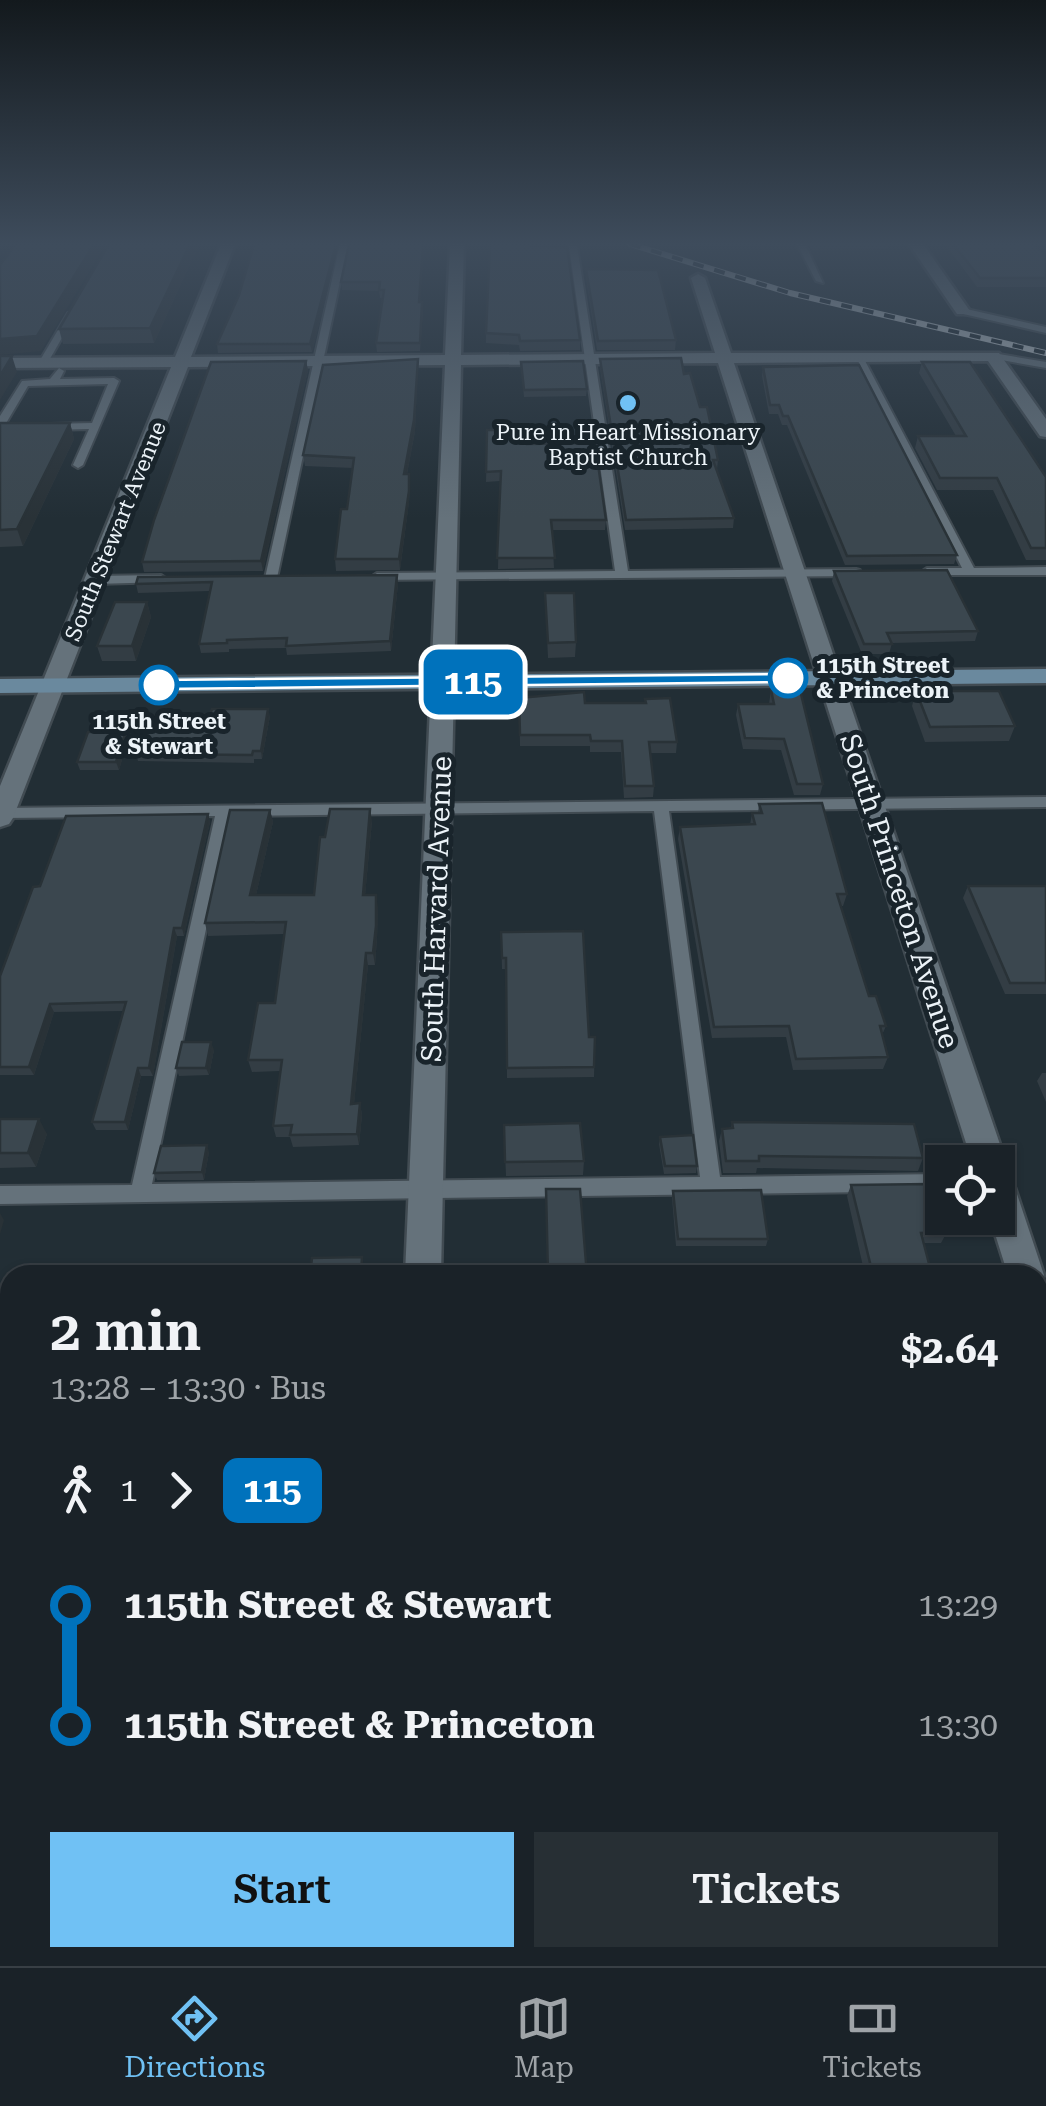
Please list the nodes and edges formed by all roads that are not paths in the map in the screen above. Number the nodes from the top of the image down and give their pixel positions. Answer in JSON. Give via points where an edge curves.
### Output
{"nodes":[{"id":1,"x":59,"y":336,"type":"edge"},
{"id":2,"x":192,"y":336,"type":"edge"},
{"id":3,"x":323,"y":336,"type":"edge"},
{"id":4,"x":454,"y":336,"type":"edge"},
{"id":5,"x":586,"y":336,"type":"edge"},
{"id":6,"x":717,"y":336,"type":"edge"},
{"id":7,"x":993,"y":356,"type":"junction"},
{"id":8,"x":858,"y":357,"type":"junction"},
{"id":9,"x":589,"y":358,"type":"junction"},
{"id":10,"x":725,"y":358,"type":"junction"},
{"id":11,"x":318,"y":360,"type":"junction"},
{"id":12,"x":453,"y":360,"type":"junction"},
{"id":13,"x":182,"y":361,"type":"junction"},
{"id":14,"x":0,"y":362,"type":"edge"},
{"id":15,"x":44,"y":362,"type":"junction"},
{"id":16,"x":64,"y":362,"type":"junction"},
{"id":17,"x":1046,"y":365,"type":"edge"},
{"id":18,"x":54,"y":382,"type":"junction"},
{"id":19,"x":0,"y":426,"type":"edge"},
{"id":20,"x":96,"y":426,"type":"junction"},
{"id":21,"x":19,"y":427,"type":"edge"},
{"id":22,"x":38,"y":427,"type":"edge"},
{"id":23,"x":1046,"y":432,"type":"edge"},
{"id":24,"x":78,"y":464,"type":"dead end"},
{"id":25,"x":1046,"y":571,"type":"edge"},
{"id":26,"x":880,"y":572,"type":"edge"},
{"id":27,"x":916,"y":572,"type":"edge"},
{"id":28,"x":970,"y":572,"type":"junction"},
{"id":29,"x":795,"y":573,"type":"junction"},
{"id":30,"x":622,"y":575,"type":"junction"},
{"id":31,"x":447,"y":576,"type":"junction"},
{"id":32,"x":361,"y":577,"type":"edge"},
{"id":33,"x":252,"y":578,"type":"edge"},
{"id":34,"x":270,"y":578,"type":"junction"},
{"id":35,"x":289,"y":578,"type":"edge"},
{"id":36,"x":180,"y":579,"type":"edge"},
{"id":37,"x":96,"y":580,"type":"junction"},
{"id":38,"x":1046,"y":676,"type":"edge"},
{"id":39,"x":829,"y":678,"type":"junction"},
{"id":40,"x":444,"y":682,"type":"junction"},
{"id":41,"x":0,"y":686,"type":"edge"},
{"id":42,"x":54,"y":686,"type":"junction"},
{"id":43,"x":1046,"y":802,"type":"edge"},
{"id":44,"x":871,"y":804,"type":"junction"},
{"id":45,"x":661,"y":806,"type":"junction"},
{"id":46,"x":440,"y":808,"type":"junction"},
{"id":47,"x":224,"y":810,"type":"junction"},
{"id":48,"x":1,"y":816,"type":"edge"},
{"id":49,"x":983,"y":1145,"type":"edge"},
{"id":50,"x":925,"y":1182,"type":"edge"},
{"id":51,"x":711,"y":1185,"type":"junction"},
{"id":52,"x":426,"y":1189,"type":"junction"},
{"id":53,"x":140,"y":1193,"type":"junction"},
{"id":54,"x":0,"y":1195,"type":"edge"},
{"id":55,"x":1013,"y":1235,"type":"edge"},
{"id":56,"x":423,"y":1265,"type":"edge"},
{"id":57,"x":1023,"y":1265,"type":"edge"}],
"edges":[{"from":1,"to":15,"type":"lane"},
{"from":2,"to":13,"type":"street","name":"South Stewart Avenue"},
{"from":3,"to":11,"type":"lane"},
{"from":4,"to":12,"type":"street","name":"South Harvard Avenue"},
{"from":5,"to":9,"type":"lane"},
{"from":6,"to":10,"type":"street","name":"South Princeton Avenue"},
{"from":7,"to":8,"type":"street"},
{"from":7,"to":17,"type":"lane"},
{"from":7,"to":23,"type":"street"},
{"from":8,"to":10,"type":"street"},
{"from":8,"to":28,"type":"lane"},
{"from":9,"to":10,"type":"street"},
{"from":9,"to":12,"type":"street"},
{"from":9,"to":30,"type":"lane"},
{"from":10,"to":29,"type":"street","name":"South Princeton Avenue"},
{"from":11,"to":12,"type":"street"},
{"from":11,"to":13,"type":"street"},
{"from":11,"to":34,"type":"lane"},
{"from":12,"to":31,"type":"street","name":"South Harvard Avenue"},
{"from":13,"to":16,"type":"street"},
{"from":13,"to":37,"type":"street","name":"South Stewart Avenue"},
{"from":14,"to":15,"type":"street"},
{"from":15,"to":16,"type":"street"},
{"from":16,"to":18,"type":"lane"},
{"from":18,"to":19,"type":"lane","via":[[25,383]]},
{"from":18,"to":20,"type":"lane","via":[[114,382]]},
{"from":19,"to":21,"type":"lane"},
{"from":20,"to":22,"type":"lane"},
{"from":20,"to":24,"type":"lane"},
{"from":25,"to":28,"type":"lane"},
{"from":26,"to":29,"type":"lane"},
{"from":27,"to":28,"type":"lane"},
{"from":29,"to":30,"type":"lane"},
{"from":29,"to":39,"type":"street","name":"South Princeton Avenue"},
{"from":30,"to":31,"type":"lane"},
{"from":31,"to":32,"type":"lane"},
{"from":31,"to":40,"type":"street","name":"South Harvard Avenue"},
{"from":33,"to":34,"type":"lane"},
{"from":34,"to":35,"type":"lane"},
{"from":36,"to":37,"type":"lane"},
{"from":37,"to":42,"type":"street","name":"South Stewart Avenue"},
{"from":38,"to":39,"type":"street"},
{"from":39,"to":40,"type":"street"},
{"from":39,"to":44,"type":"street","name":"South Princeton Avenue"},
{"from":40,"to":42,"type":"street"},
{"from":40,"to":46,"type":"street","name":"South Harvard Avenue"},
{"from":41,"to":42,"type":"street"},
{"from":42,"to":48,"type":"street","name":"South Stewart Avenue"},
{"from":43,"to":44,"type":"lane"},
{"from":44,"to":45,"type":"lane"},
{"from":44,"to":49,"type":"street","name":"South Princeton Avenue"},
{"from":45,"to":46,"type":"lane"},
{"from":45,"to":51,"type":"lane"},
{"from":46,"to":47,"type":"lane"},
{"from":46,"to":52,"type":"street","name":"South Harvard Avenue"},
{"from":47,"to":48,"type":"lane"},
{"from":47,"to":53,"type":"lane"},
{"from":50,"to":51,"type":"lane"},
{"from":51,"to":52,"type":"lane"},
{"from":52,"to":53,"type":"lane"},
{"from":52,"to":56,"type":"street","name":"South Harvard Avenue"},
{"from":53,"to":54,"type":"lane"},
{"from":55,"to":57,"type":"street"}]}
